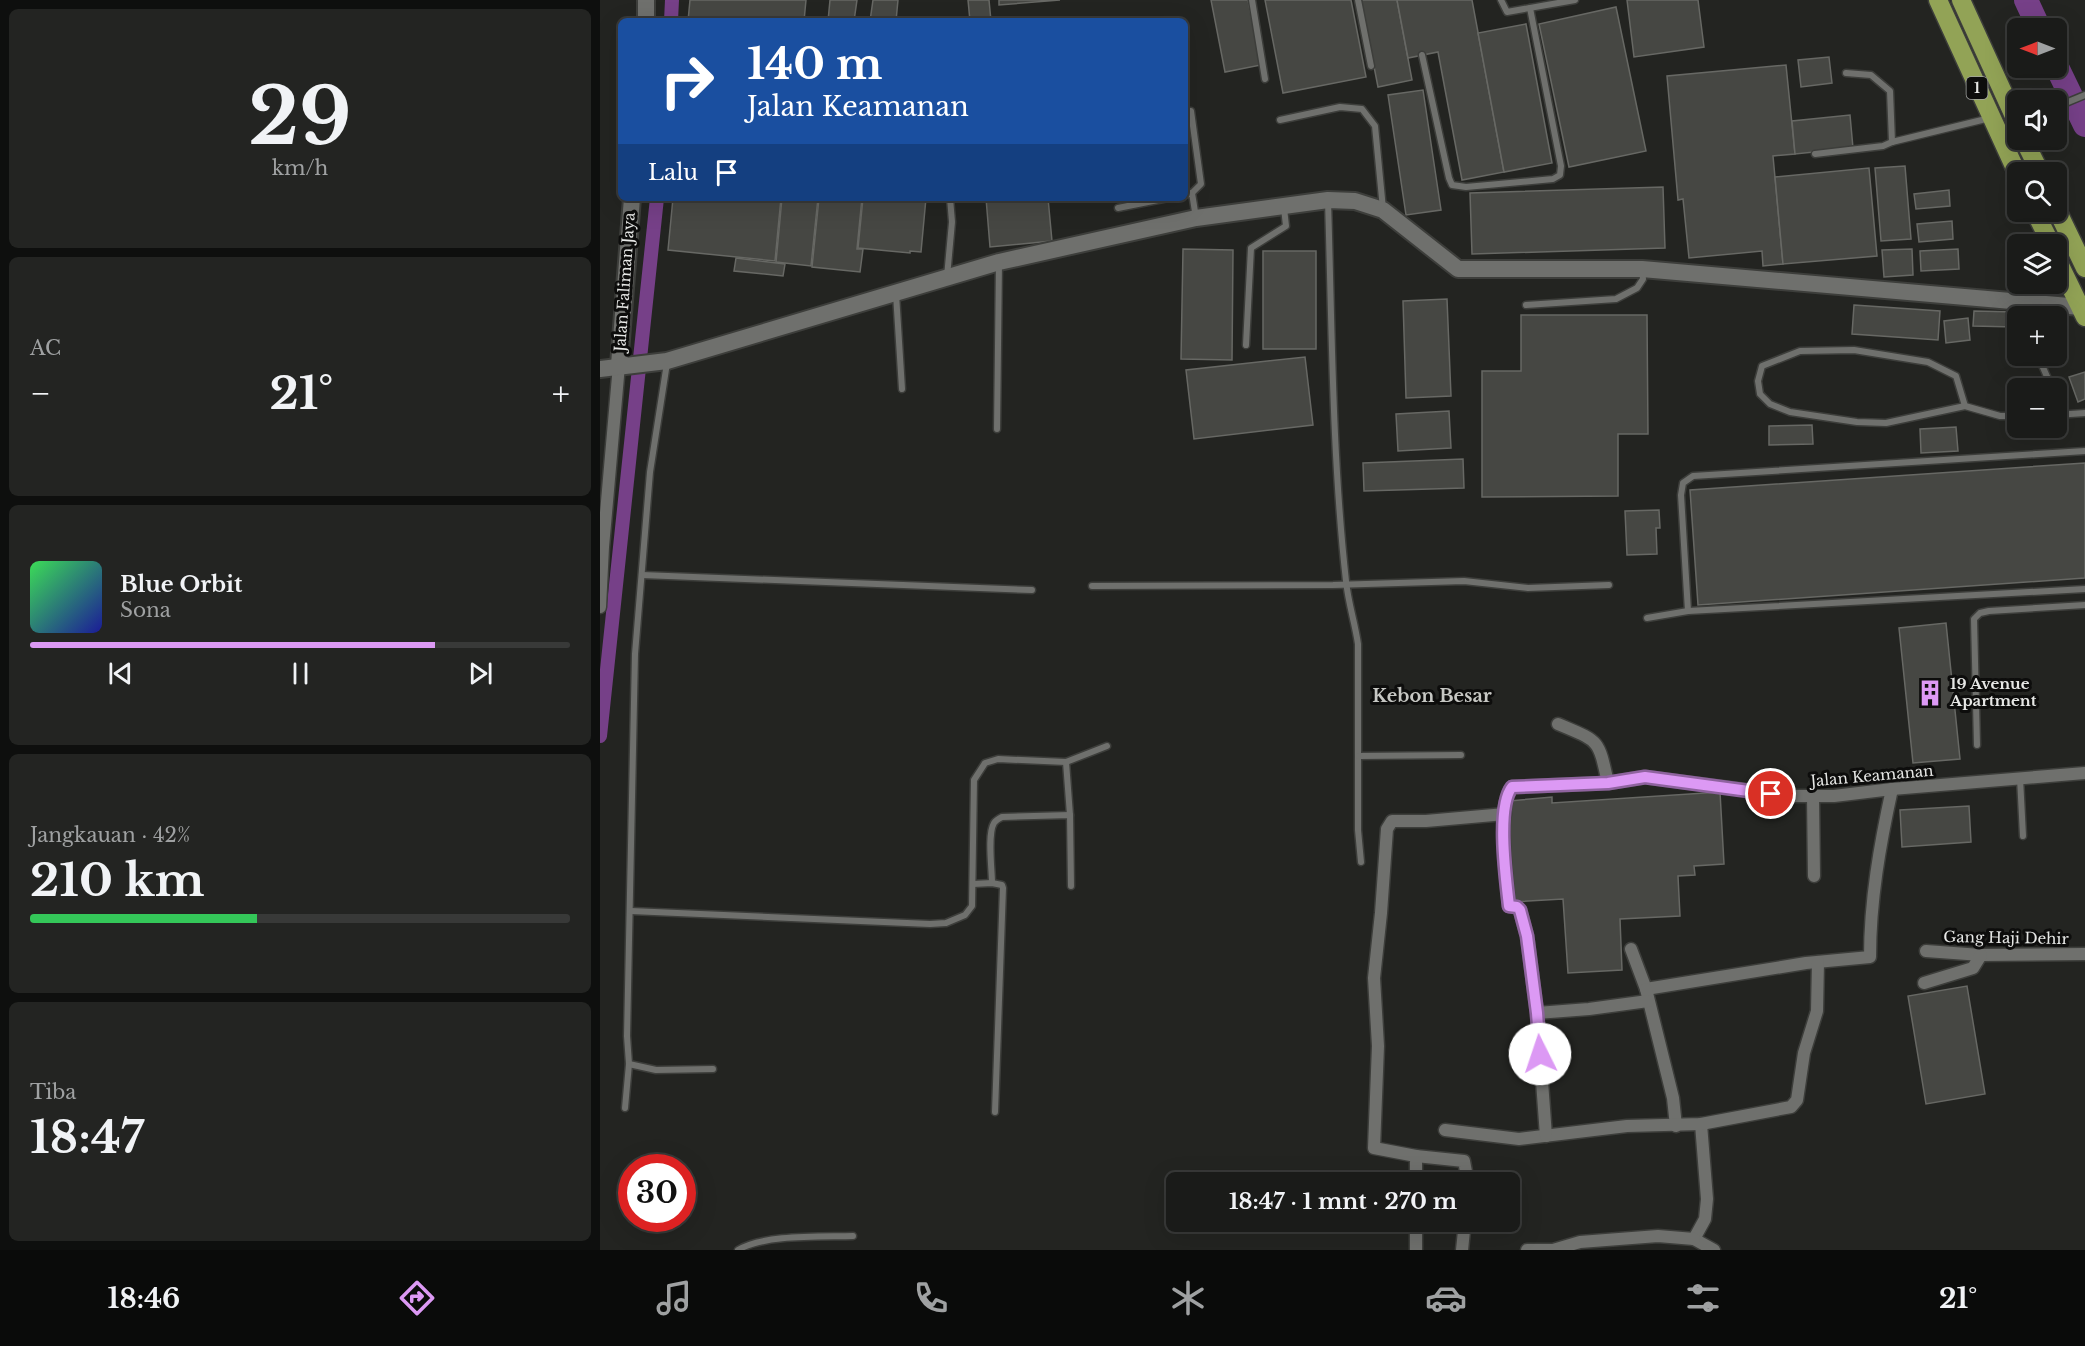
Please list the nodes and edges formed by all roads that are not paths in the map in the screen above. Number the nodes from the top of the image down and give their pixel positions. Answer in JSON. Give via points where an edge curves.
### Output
{"nodes":[{"id":1,"x":646,"y":0,"type":"edge"},
{"id":2,"x":1252,"y":0,"type":"edge"},
{"id":3,"x":1358,"y":0,"type":"edge"},
{"id":4,"x":1501,"y":0,"type":"edge"},
{"id":5,"x":1575,"y":0,"type":"edge"},
{"id":6,"x":1938,"y":0,"type":"edge"},
{"id":7,"x":1961,"y":0,"type":"edge"},
{"id":8,"x":1530,"y":8,"type":"junction"},
{"id":9,"x":646,"y":18,"type":"edge"},
{"id":10,"x":1422,"y":55,"type":"dead end"},
{"id":11,"x":1371,"y":66,"type":"dead end"},
{"id":12,"x":1846,"y":73,"type":"dead end"},
{"id":13,"x":1265,"y":79,"type":"dead end"},
{"id":14,"x":2085,"y":95,"type":"edge"},
{"id":15,"x":2067,"y":102,"type":"edge"},
{"id":16,"x":2007,"y":103,"type":"edge"},
{"id":17,"x":1191,"y":111,"type":"dead end"},
{"id":18,"x":1990,"y":118,"type":"junction"},
{"id":19,"x":1280,"y":120,"type":"dead end"},
{"id":20,"x":1892,"y":142,"type":"junction"},
{"id":21,"x":1815,"y":154,"type":"dead end"},
{"id":22,"x":2012,"y":162,"type":"edge"},
{"id":23,"x":1188,"y":194,"type":"edge"},
{"id":24,"x":1328,"y":200,"type":"junction"},
{"id":25,"x":632,"y":201,"type":"edge"},
{"id":26,"x":950,"y":201,"type":"edge"},
{"id":27,"x":1153,"y":201,"type":"edge"},
{"id":28,"x":1284,"y":205,"type":"junction"},
{"id":29,"x":1118,"y":208,"type":"dead end"},
{"id":30,"x":1383,"y":210,"type":"junction"},
{"id":31,"x":1196,"y":218,"type":"junction"},
{"id":32,"x":2063,"y":222,"type":"edge"},
{"id":33,"x":999,"y":262,"type":"junction"},
{"id":34,"x":1642,"y":268,"type":"junction"},
{"id":35,"x":2085,"y":268,"type":"edge"},
{"id":36,"x":947,"y":277,"type":"junction"},
{"id":37,"x":2067,"y":279,"type":"edge"},
{"id":38,"x":896,"y":291,"type":"junction"},
{"id":39,"x":1526,"y":305,"type":"dead end"},
{"id":40,"x":2083,"y":312,"type":"edge"},
{"id":41,"x":1246,"y":345,"type":"dead end"},
{"id":42,"x":667,"y":361,"type":"junction"},
{"id":43,"x":623,"y":365,"type":"junction"},
{"id":44,"x":600,"y":369,"type":"edge"},
{"id":45,"x":902,"y":389,"type":"dead end"},
{"id":46,"x":1965,"y":406,"type":"junction"},
{"id":47,"x":2085,"y":413,"type":"edge"},
{"id":48,"x":2067,"y":414,"type":"edge"},
{"id":49,"x":2007,"y":417,"type":"edge"},
{"id":50,"x":997,"y":429,"type":"dead end"},
{"id":51,"x":2085,"y":450,"type":"edge"},
{"id":52,"x":642,"y":575,"type":"junction"},
{"id":53,"x":1346,"y":584,"type":"junction"},
{"id":54,"x":1609,"y":585,"type":"dead end"},
{"id":55,"x":1092,"y":586,"type":"dead end"},
{"id":56,"x":2085,"y":589,"type":"edge"},
{"id":57,"x":1032,"y":590,"type":"dead end"},
{"id":58,"x":2085,"y":605,"type":"edge"},
{"id":59,"x":600,"y":607,"type":"edge"},
{"id":60,"x":1688,"y":611,"type":"junction"},
{"id":61,"x":1647,"y":618,"type":"dead end"},
{"id":62,"x":1558,"y":724,"type":"dead end"},
{"id":63,"x":1977,"y":745,"type":"dead end"},
{"id":64,"x":1107,"y":746,"type":"dead end"},
{"id":65,"x":1461,"y":755,"type":"dead end"},
{"id":66,"x":1359,"y":756,"type":"junction"},
{"id":67,"x":1066,"y":762,"type":"junction"},
{"id":68,"x":2085,"y":773,"type":"edge"},
{"id":69,"x":2020,"y":778,"type":"junction"},
{"id":70,"x":1608,"y":783,"type":"junction"},
{"id":71,"x":1892,"y":789,"type":"junction"},
{"id":72,"x":1813,"y":797,"type":"junction"},
{"id":73,"x":1504,"y":814,"type":"junction"},
{"id":74,"x":1070,"y":815,"type":"junction"},
{"id":75,"x":2023,"y":836,"type":"dead end"},
{"id":76,"x":1361,"y":862,"type":"dead end"},
{"id":77,"x":1814,"y":876,"type":"dead end"},
{"id":78,"x":992,"y":883,"type":"junction"},
{"id":79,"x":972,"y":884,"type":"junction"},
{"id":80,"x":1071,"y":886,"type":"dead end"},
{"id":81,"x":631,"y":911,"type":"junction"},
{"id":82,"x":1631,"y":949,"type":"dead end"},
{"id":83,"x":1926,"y":951,"type":"dead end"},
{"id":84,"x":2085,"y":954,"type":"edge"},
{"id":85,"x":1981,"y":955,"type":"junction"},
{"id":86,"x":1818,"y":962,"type":"junction"},
{"id":87,"x":1924,"y":983,"type":"dead end"},
{"id":88,"x":1647,"y":995,"type":"junction"},
{"id":89,"x":1537,"y":1013,"type":"junction"},
{"id":90,"x":629,"y":1064,"type":"junction"},
{"id":91,"x":713,"y":1069,"type":"dead end"},
{"id":92,"x":625,"y":1108,"type":"dead end"},
{"id":93,"x":995,"y":1112,"type":"dead end"},
{"id":94,"x":1701,"y":1124,"type":"junction"},
{"id":95,"x":1676,"y":1126,"type":"junction"},
{"id":96,"x":1445,"y":1130,"type":"dead end"},
{"id":97,"x":1546,"y":1136,"type":"junction"},
{"id":98,"x":1416,"y":1156,"type":"junction"},
{"id":99,"x":1416,"y":1172,"type":"edge"},
{"id":100,"x":1466,"y":1172,"type":"edge"},
{"id":101,"x":1416,"y":1232,"type":"edge"},
{"id":102,"x":1464,"y":1232,"type":"edge"},
{"id":103,"x":853,"y":1236,"type":"dead end"},
{"id":104,"x":1694,"y":1239,"type":"junction"},
{"id":105,"x":738,"y":1250,"type":"edge"},
{"id":106,"x":1416,"y":1250,"type":"edge"},
{"id":107,"x":1462,"y":1250,"type":"edge"},
{"id":108,"x":1527,"y":1250,"type":"edge"},
{"id":109,"x":1714,"y":1250,"type":"edge"}],
"edges":[{"from":1,"to":9,"type":"street"},
{"from":2,"to":13,"type":"lane"},
{"from":3,"to":11,"type":"lane"},
{"from":4,"to":8,"type":"lane","via":[[1507,12]]},
{"from":5,"to":8,"type":"lane"},
{"from":6,"to":18,"type":"highway","number":"1"},
{"from":7,"to":16,"type":"highway","number":"1"},
{"from":8,"to":10,"type":"lane","via":[[1561,166],[1560,175],[1553,179],[1452,185]]},
{"from":12,"to":20,"type":"lane","via":[[1871,75],[1890,91]]},
{"from":14,"to":15,"type":"lane"},
{"from":17,"to":23,"type":"lane","via":[[1201,184]]},
{"from":18,"to":20,"type":"lane"},
{"from":18,"to":22,"type":"highway","number":"1"},
{"from":19,"to":30,"type":"lane","via":[[1340,107],[1362,109],[1375,126]]},
{"from":20,"to":21,"type":"lane"},
{"from":23,"to":31,"type":"lane"},
{"from":24,"to":28,"type":"street"},
{"from":24,"to":30,"type":"street","via":[[1355,201]]},
{"from":24,"to":53,"type":"lane","via":[[1335,426]]},
{"from":25,"to":43,"type":"street","name":"Jalan Faliman Jaya"},
{"from":26,"to":36,"type":"lane"},
{"from":27,"to":29,"type":"lane"},
{"from":28,"to":31,"type":"street"},
{"from":28,"to":41,"type":"lane","via":[[1286,226],[1251,248]]},
{"from":30,"to":34,"type":"street","via":[[1458,269]]},
{"from":31,"to":33,"type":"street"},
{"from":32,"to":35,"type":"highway"},
{"from":33,"to":36,"type":"street"},
{"from":33,"to":50,"type":"lane"},
{"from":34,"to":39,"type":"lane","via":[[1643,279],[1637,288],[1616,299]]},
{"from":34,"to":40,"type":"street"},
{"from":36,"to":38,"type":"street"},
{"from":37,"to":40,"type":"highway"},
{"from":38,"to":42,"type":"street"},
{"from":38,"to":45,"type":"lane"},
{"from":42,"to":43,"type":"street"},
{"from":42,"to":52,"type":"lane","via":[[650,472]]},
{"from":43,"to":44,"type":"street"},
{"from":43,"to":59,"type":"street"},
{"from":46,"to":46,"type":"lane","via":[[1956,376],[1928,362],[1854,351],[1800,351],[1762,366],[1758,381],[1760,394],[1770,404],[1790,412],[1857,422],[1886,423]]},
{"from":46,"to":49,"type":"lane"},
{"from":47,"to":48,"type":"lane"},
{"from":51,"to":60,"type":"lane","via":[[1693,476],[1683,483],[1681,495]]},
{"from":52,"to":57,"type":"lane"},
{"from":52,"to":81,"type":"lane","via":[[635,654]]},
{"from":53,"to":54,"type":"lane","via":[[1464,581],[1528,588]]},
{"from":53,"to":55,"type":"lane"},
{"from":53,"to":66,"type":"lane","via":[[1358,644]]},
{"from":56,"to":60,"type":"lane"},
{"from":58,"to":63,"type":"lane","via":[[1989,611],[1974,619]]},
{"from":60,"to":61,"type":"lane"},
{"from":62,"to":70,"type":"street","via":[[1599,746]]},
{"from":64,"to":67,"type":"lane"},
{"from":65,"to":66,"type":"lane"},
{"from":66,"to":76,"type":"lane"},
{"from":67,"to":74,"type":"lane"},
{"from":67,"to":79,"type":"lane","via":[[998,759],[986,763],[979,771],[974,780]]},
{"from":68,"to":69,"type":"street","name":"Jalan Keamanan"},
{"from":69,"to":71,"type":"street","name":"Jalan Keamanan"},
{"from":69,"to":75,"type":"lane"},
{"from":70,"to":72,"type":"street","name":"Jalan Keamanan","via":[[1645,777]]},
{"from":70,"to":73,"type":"street","name":"Jalan Keamanan","via":[[1512,787],[1507,793]]},
{"from":71,"to":72,"type":"street","name":"Jalan Keamanan"},
{"from":71,"to":86,"type":"street","via":[[1870,916],[1870,957]]},
{"from":72,"to":77,"type":"street"},
{"from":73,"to":89,"type":"street","via":[[1509,906],[1517,907],[1524,918]]},
{"from":73,"to":98,"type":"street","via":[[1392,821],[1387,829],[1374,978],[1378,1046],[1374,1148]]},
{"from":74,"to":78,"type":"lane","via":[[997,820],[991,833]]},
{"from":74,"to":80,"type":"lane"},
{"from":78,"to":79,"type":"lane"},
{"from":78,"to":93,"type":"lane","via":[[1003,888]]},
{"from":79,"to":81,"type":"lane","via":[[972,906],[965,915],[946,923]]},
{"from":81,"to":90,"type":"lane"},
{"from":82,"to":88,"type":"street"},
{"from":83,"to":85,"type":"street","name":"Gang Haji Dehir"},
{"from":84,"to":85,"type":"street","name":"Gang Haji Dehir"},
{"from":85,"to":87,"type":"street","via":[[1973,968]]},
{"from":86,"to":88,"type":"street"},
{"from":86,"to":94,"type":"street","via":[[1817,1011],[1804,1053],[1797,1100],[1791,1107]]},
{"from":88,"to":89,"type":"street","via":[[1589,1009]]},
{"from":88,"to":95,"type":"street"},
{"from":89,"to":97,"type":"street"},
{"from":90,"to":91,"type":"lane","via":[[656,1070]]},
{"from":90,"to":92,"type":"lane"},
{"from":94,"to":95,"type":"street"},
{"from":94,"to":104,"type":"street","via":[[1707,1199],[1705,1220]]},
{"from":95,"to":97,"type":"street","via":[[1627,1126]]},
{"from":96,"to":97,"type":"street","via":[[1519,1139]]},
{"from":98,"to":99,"type":"street"},
{"from":98,"to":100,"type":"street","via":[[1464,1161]]},
{"from":101,"to":106,"type":"street"},
{"from":102,"to":107,"type":"street"},
{"from":103,"to":105,"type":"lane","via":[[748,1244]]},
{"from":104,"to":108,"type":"street","via":[[1658,1236]]},
{"from":104,"to":109,"type":"street"}]}
